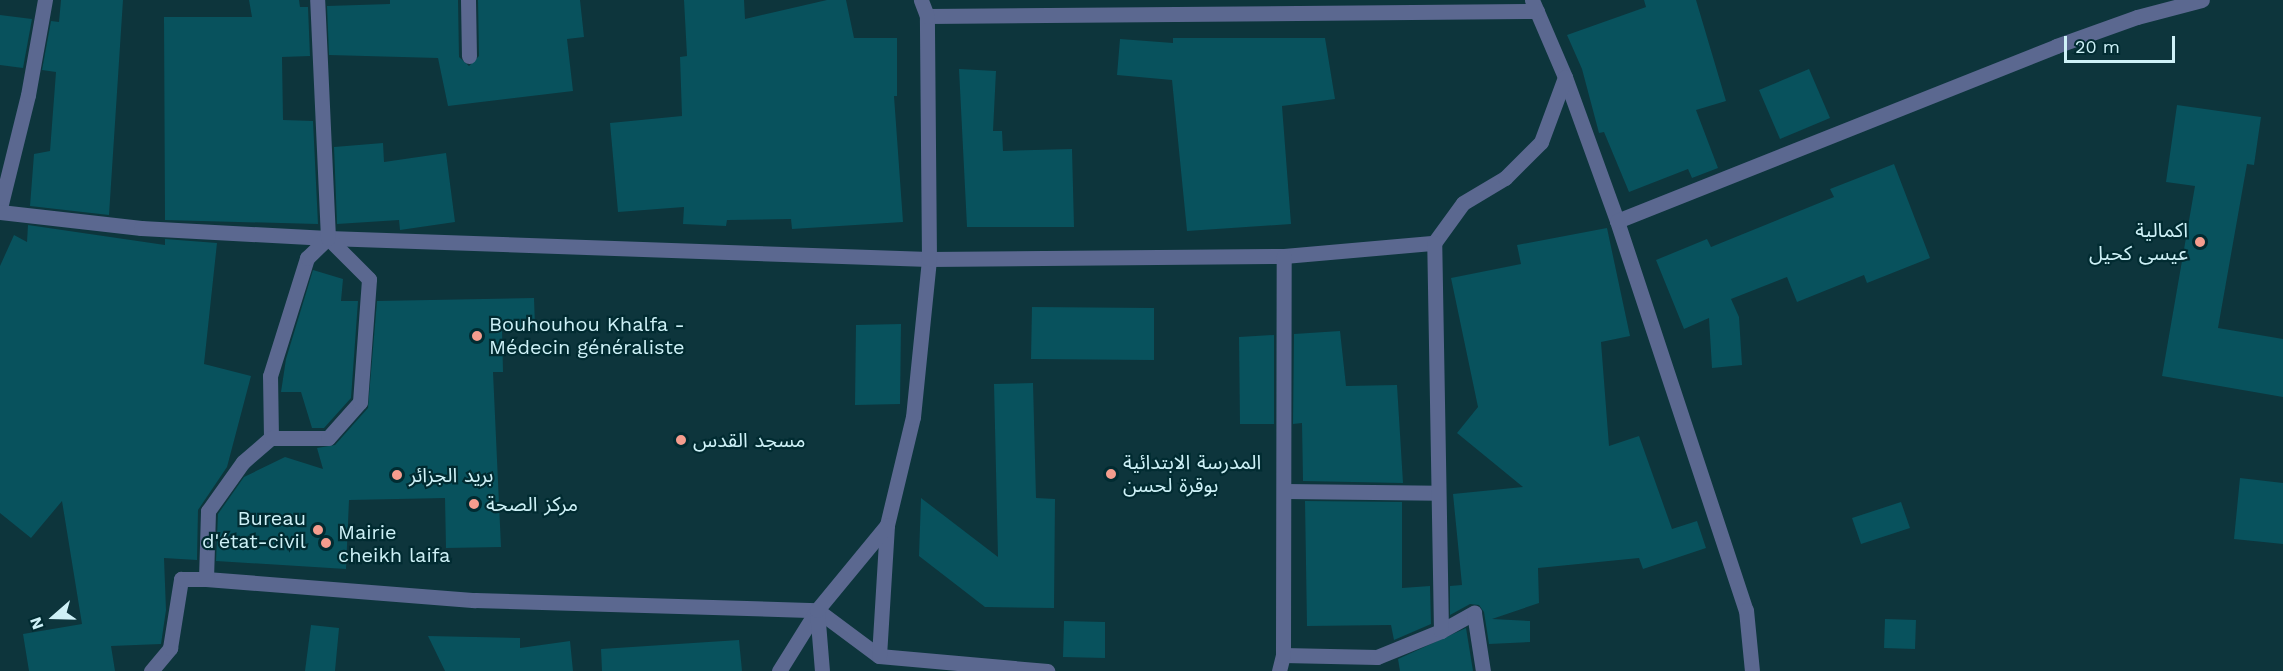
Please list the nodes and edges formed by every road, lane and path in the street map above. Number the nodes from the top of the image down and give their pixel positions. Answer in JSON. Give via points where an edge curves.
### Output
{"nodes":[{"id":1,"x":45,"y":0,"type":"edge"},
{"id":2,"x":317,"y":0,"type":"edge"},
{"id":3,"x":468,"y":0,"type":"edge"},
{"id":4,"x":921,"y":0,"type":"edge"},
{"id":5,"x":2202,"y":0,"type":"edge"},
{"id":6,"x":1535,"y":5,"type":"edge"},
{"id":7,"x":1287,"y":6,"type":"edge"},
{"id":8,"x":927,"y":16,"type":"junction"},
{"id":9,"x":469,"y":56,"type":"dead end"},
{"id":10,"x":1565,"y":77,"type":"junction"},
{"id":11,"x":0,"y":208,"type":"edge"},
{"id":12,"x":0,"y":212,"type":"edge"},
{"id":13,"x":1617,"y":221,"type":"junction"},
{"id":14,"x":328,"y":238,"type":"junction"},
{"id":15,"x":1434,"y":243,"type":"junction"},
{"id":16,"x":1284,"y":256,"type":"junction"},
{"id":17,"x":929,"y":259,"type":"junction"},
{"id":18,"x":271,"y":438,"type":"junction"},
{"id":19,"x":1285,"y":491,"type":"junction"},
{"id":20,"x":1438,"y":493,"type":"junction"},
{"id":21,"x":887,"y":525,"type":"junction"},
{"id":22,"x":206,"y":579,"type":"junction"},
{"id":23,"x":817,"y":610,"type":"junction"},
{"id":24,"x":1441,"y":631,"type":"junction"},
{"id":25,"x":1283,"y":655,"type":"junction"},
{"id":26,"x":879,"y":656,"type":"junction"},
{"id":27,"x":151,"y":671,"type":"edge"},
{"id":28,"x":779,"y":671,"type":"edge"},
{"id":29,"x":822,"y":671,"type":"edge"},
{"id":30,"x":1047,"y":671,"type":"edge"},
{"id":31,"x":1279,"y":671,"type":"edge"},
{"id":32,"x":1483,"y":671,"type":"edge"},
{"id":33,"x":1752,"y":671,"type":"edge"}],
"edges":[{"from":1,"to":11,"type":"street","via":[[28,95]]},
{"from":2,"to":14,"type":"street"},
{"from":3,"to":9,"type":"street"},
{"from":4,"to":8,"type":"street"},
{"from":5,"to":13,"type":"street","via":[[2137,17],[2056,46]]},
{"from":6,"to":7,"type":"street"},
{"from":6,"to":10,"type":"street"},
{"from":7,"to":8,"type":"street"},
{"from":8,"to":17,"type":"street"},
{"from":10,"to":13,"type":"street"},
{"from":10,"to":15,"type":"street","via":[[1541,142],[1504,178],[1463,203]]},
{"from":12,"to":14,"type":"street","via":[[141,228]]},
{"from":13,"to":33,"type":"street","via":[[1746,610]]},
{"from":14,"to":17,"type":"street"},
{"from":14,"to":18,"type":"street","via":[[306,258],[270,376]]},
{"from":14,"to":18,"type":"street","via":[[369,279],[360,402],[327,438]]},
{"from":15,"to":16,"type":"street"},
{"from":15,"to":20,"type":"street"},
{"from":16,"to":17,"type":"street"},
{"from":16,"to":19,"type":"street"},
{"from":17,"to":21,"type":"street","via":[[913,417]]},
{"from":18,"to":22,"type":"street","via":[[243,462],[208,511]]},
{"from":19,"to":20,"type":"street"},
{"from":19,"to":25,"type":"street"},
{"from":20,"to":24,"type":"street"},
{"from":21,"to":23,"type":"street"},
{"from":21,"to":26,"type":"street"},
{"from":22,"to":23,"type":"street","via":[[475,600]]},
{"from":22,"to":27,"type":"street","via":[[181,579],[170,648]]},
{"from":23,"to":26,"type":"street"},
{"from":23,"to":28,"type":"street"},
{"from":23,"to":29,"type":"street"},
{"from":24,"to":25,"type":"street","via":[[1377,657]]},
{"from":24,"to":32,"type":"street","via":[[1474,613]]},
{"from":25,"to":31,"type":"street"},
{"from":26,"to":30,"type":"street"}]}
